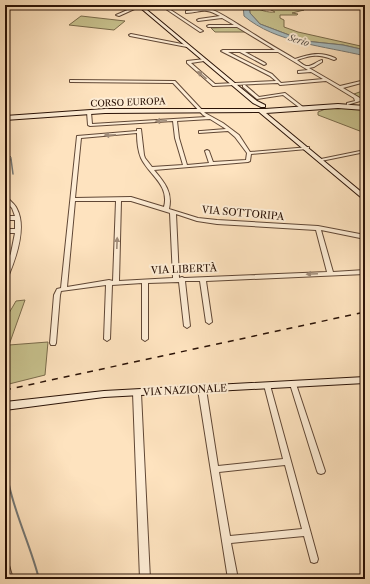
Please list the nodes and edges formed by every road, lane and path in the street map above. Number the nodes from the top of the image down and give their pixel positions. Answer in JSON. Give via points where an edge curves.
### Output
{"nodes":[{"id":1,"x":161,"y":5,"type":"edge"},
{"id":2,"x":192,"y":5,"type":"edge"},
{"id":3,"x":142,"y":6,"type":"edge"},
{"id":4,"x":207,"y":9,"type":"junction"},
{"id":5,"x":187,"y":12,"type":"dead end"},
{"id":6,"x":118,"y":16,"type":"dead end"},
{"id":7,"x":223,"y":16,"type":"junction"},
{"id":8,"x":199,"y":20,"type":"dead end"},
{"id":9,"x":209,"y":26,"type":"dead end"},
{"id":10,"x":239,"y":26,"type":"junction"},
{"id":11,"x":201,"y":31,"type":"dead end"},
{"id":12,"x":130,"y":35,"type":"dead end"},
{"id":13,"x":187,"y":46,"type":"junction"},
{"id":14,"x":240,"y":51,"type":"junction"},
{"id":15,"x":279,"y":51,"type":"junction"},
{"id":16,"x":334,"y":59,"type":"dead end"},
{"id":17,"x":204,"y":60,"type":"junction"},
{"id":18,"x":295,"y":60,"type":"junction"},
{"id":19,"x":321,"y":61,"type":"dead end"},
{"id":20,"x":264,"y":64,"type":"dead end"},
{"id":21,"x":313,"y":66,"type":"junction"},
{"id":22,"x":306,"y":67,"type":"junction"},
{"id":23,"x":320,"y":67,"type":"dead end"},
{"id":24,"x":311,"y":71,"type":"junction"},
{"id":25,"x":299,"y":72,"type":"dead end"},
{"id":26,"x":326,"y":80,"type":"junction"},
{"id":27,"x":71,"y":81,"type":"dead end"},
{"id":28,"x":365,"y":81,"type":"edge"},
{"id":29,"x":279,"y":82,"type":"junction"},
{"id":30,"x":234,"y":85,"type":"junction"},
{"id":31,"x":244,"y":86,"type":"dead end"},
{"id":32,"x":339,"y":88,"type":"junction"},
{"id":33,"x":362,"y":104,"type":"edge"},
{"id":34,"x":322,"y":107,"type":"junction"},
{"id":35,"x":301,"y":108,"type":"junction"},
{"id":36,"x":263,"y":109,"type":"junction"},
{"id":37,"x":200,"y":110,"type":"junction"},
{"id":38,"x":89,"y":112,"type":"junction"},
{"id":39,"x":6,"y":118,"type":"edge"},
{"id":40,"x":212,"y":118,"type":"junction"},
{"id":41,"x":175,"y":120,"type":"junction"},
{"id":42,"x":138,"y":122,"type":"junction"},
{"id":43,"x":229,"y":130,"type":"junction"},
{"id":44,"x":139,"y":132,"type":"junction"},
{"id":45,"x":201,"y":132,"type":"dead end"},
{"id":46,"x":307,"y":148,"type":"junction"},
{"id":47,"x":207,"y":151,"type":"dead end"},
{"id":48,"x":365,"y":151,"type":"edge"},
{"id":49,"x":249,"y":153,"type":"junction"},
{"id":50,"x":321,"y":160,"type":"junction"},
{"id":51,"x":211,"y":164,"type":"junction"},
{"id":52,"x":185,"y":165,"type":"junction"},
{"id":53,"x":150,"y":169,"type":"junction"},
{"id":54,"x":5,"y":198,"type":"edge"},
{"id":55,"x":365,"y":198,"type":"edge"},
{"id":56,"x":119,"y":199,"type":"junction"},
{"id":57,"x":73,"y":200,"type":"junction"},
{"id":58,"x":168,"y":202,"type":"junction"},
{"id":59,"x":150,"y":203,"type":"junction"},
{"id":60,"x":166,"y":209,"type":"junction"},
{"id":61,"x":173,"y":212,"type":"junction"},
{"id":62,"x":5,"y":218,"type":"edge"},
{"id":63,"x":18,"y":218,"type":"junction"},
{"id":64,"x":318,"y":228,"type":"junction"},
{"id":65,"x":5,"y":231,"type":"edge"},
{"id":66,"x":18,"y":231,"type":"junction"},
{"id":67,"x":365,"y":237,"type":"edge"},
{"id":68,"x":365,"y":272,"type":"edge"},
{"id":69,"x":330,"y":273,"type":"junction"},
{"id":70,"x":5,"y":276,"type":"edge"},
{"id":71,"x":203,"y":279,"type":"junction"},
{"id":72,"x":179,"y":280,"type":"junction"},
{"id":73,"x":145,"y":281,"type":"junction"},
{"id":74,"x":108,"y":282,"type":"junction"},
{"id":75,"x":116,"y":282,"type":"junction"},
{"id":76,"x":64,"y":288,"type":"junction"},
{"id":77,"x":209,"y":322,"type":"dead end"},
{"id":78,"x":187,"y":326,"type":"dead end"},
{"id":79,"x":107,"y":339,"type":"dead end"},
{"id":80,"x":145,"y":339,"type":"dead end"},
{"id":81,"x":53,"y":343,"type":"dead end"},
{"id":82,"x":365,"y":380,"type":"edge"},
{"id":83,"x":292,"y":384,"type":"junction"},
{"id":84,"x":267,"y":385,"type":"junction"},
{"id":85,"x":202,"y":389,"type":"junction"},
{"id":86,"x":137,"y":393,"type":"junction"},
{"id":87,"x":5,"y":406,"type":"edge"},
{"id":88,"x":288,"y":462,"type":"junction"},
{"id":89,"x":215,"y":470,"type":"junction"},
{"id":90,"x":321,"y":471,"type":"dead end"},
{"id":91,"x":307,"y":532,"type":"junction"},
{"id":92,"x":226,"y":540,"type":"junction"},
{"id":93,"x":314,"y":559,"type":"dead end"},
{"id":94,"x":5,"y":565,"type":"edge"},
{"id":95,"x":8,"y":579,"type":"edge"},
{"id":96,"x":145,"y":579,"type":"edge"},
{"id":97,"x":233,"y":579,"type":"edge"}],
"edges":[{"from":1,"to":11,"type":"street"},
{"from":2,"to":4,"type":"street"},
{"from":3,"to":6,"type":"street"},
{"from":3,"to":13,"type":"main road"},
{"from":4,"to":5,"type":"street"},
{"from":4,"to":7,"type":"street"},
{"from":7,"to":8,"type":"street"},
{"from":7,"to":10,"type":"street"},
{"from":9,"to":10,"type":"street"},
{"from":10,"to":15,"type":"street"},
{"from":12,"to":13,"type":"street"},
{"from":13,"to":17,"type":"main road"},
{"from":14,"to":15,"type":"street"},
{"from":14,"to":20,"type":"street"},
{"from":14,"to":29,"type":"street","via":[[222,51],[271,75]]},
{"from":15,"to":18,"type":"street"},
{"from":16,"to":18,"type":"street","via":[[325,53]]},
{"from":17,"to":30,"type":"main road"},
{"from":30,"to":17,"type":"street","one_way":true,"via":[[214,85],[188,62]]},
{"from":18,"to":22,"type":"street"},
{"from":19,"to":21,"type":"street"},
{"from":21,"to":22,"type":"street"},
{"from":21,"to":23,"type":"street"},
{"from":22,"to":24,"type":"street"},
{"from":24,"to":25,"type":"street"},
{"from":24,"to":26,"type":"street"},
{"from":26,"to":29,"type":"street","via":[[280,84]]},
{"from":26,"to":32,"type":"street"},
{"from":27,"to":37,"type":"street","via":[[174,82]]},
{"from":28,"to":32,"type":"street"},
{"from":29,"to":30,"type":"street"},
{"from":30,"to":36,"type":"main road"},
{"from":31,"to":35,"type":"street","via":[[258,98],[284,94]]},
{"from":32,"to":33,"type":"street"},
{"from":33,"to":34,"type":"main road","name":"CORSO EUROPA"},
{"from":33,"to":34,"type":"main road","name":"CORSO EUROPA"},
{"from":34,"to":35,"type":"main road","name":"CORSO EUROPA"},
{"from":35,"to":36,"type":"main road","name":"CORSO EUROPA"},
{"from":36,"to":37,"type":"main road","name":"CORSO EUROPA"},
{"from":36,"to":46,"type":"main road"},
{"from":37,"to":38,"type":"main road","name":"CORSO EUROPA"},
{"from":37,"to":40,"type":"street"},
{"from":38,"to":39,"type":"main road","name":"CORSO EUROPA"},
{"from":38,"to":42,"type":"street","via":[[90,125]]},
{"from":40,"to":41,"type":"street"},
{"from":40,"to":43,"type":"street"},
{"from":41,"to":42,"type":"street","one_way":true},
{"from":41,"to":52,"type":"street"},
{"from":42,"to":44,"type":"street"},
{"from":43,"to":45,"type":"street"},
{"from":43,"to":49,"type":"street","via":[[237,136]]},
{"from":44,"to":53,"type":"street","via":[[143,157]]},
{"from":44,"to":57,"type":"street","one_way":true,"via":[[80,137]]},
{"from":46,"to":49,"type":"street"},
{"from":46,"to":50,"type":"main road"},
{"from":47,"to":51,"type":"street"},
{"from":48,"to":50,"type":"street"},
{"from":49,"to":51,"type":"street","via":[[248,161]]},
{"from":50,"to":55,"type":"main road"},
{"from":51,"to":52,"type":"street"},
{"from":52,"to":53,"type":"street"},
{"from":53,"to":58,"type":"street","via":[[166,190]]},
{"from":54,"to":63,"type":"street","via":[[16,210]]},
{"from":56,"to":57,"type":"street","name":"VIA SOTTORIPA"},
{"from":56,"to":59,"type":"street","name":"VIA SOTTORIPA"},
{"from":75,"to":56,"type":"street","one_way":true},
{"from":57,"to":76,"type":"street"},
{"from":58,"to":59,"type":"street"},
{"from":58,"to":60,"type":"street"},
{"from":59,"to":60,"type":"street","name":"VIA SOTTORIPA"},
{"from":60,"to":61,"type":"street","name":"VIA SOTTORIPA"},
{"from":61,"to":64,"type":"street","name":"VIA SOTTORIPA","via":[[217,222]]},
{"from":61,"to":72,"type":"street"},
{"from":62,"to":63,"type":"street"},
{"from":63,"to":66,"type":"street"},
{"from":64,"to":67,"type":"street","name":"VIA SOTTORIPA"},
{"from":64,"to":69,"type":"street"},
{"from":65,"to":66,"type":"street"},
{"from":66,"to":70,"type":"street"},
{"from":68,"to":69,"type":"street","name":"VIA LIBERTÀ"},
{"from":69,"to":71,"type":"street","name":"VIA LIBERTÀ","one_way":true},
{"from":71,"to":72,"type":"street","name":"VIA LIBERTÀ"},
{"from":71,"to":77,"type":"street"},
{"from":72,"to":73,"type":"street","name":"VIA LIBERTÀ"},
{"from":72,"to":78,"type":"street"},
{"from":73,"to":75,"type":"street","name":"VIA LIBERTÀ"},
{"from":73,"to":80,"type":"street"},
{"from":74,"to":75,"type":"street","name":"VIA LIBERTÀ"},
{"from":74,"to":76,"type":"street","name":"VIA LIBERTÀ"},
{"from":74,"to":79,"type":"street"},
{"from":76,"to":81,"type":"street","via":[[57,295]]},
{"from":82,"to":83,"type":"main road","name":"VIA NAZIONALE"},
{"from":83,"to":84,"type":"main road","name":"VIA NAZIONALE"},
{"from":83,"to":90,"type":"street"},
{"from":84,"to":85,"type":"main road","name":"VIA NAZIONALE"},
{"from":84,"to":88,"type":"street"},
{"from":85,"to":86,"type":"main road","name":"VIA NAZIONALE"},
{"from":85,"to":89,"type":"street"},
{"from":86,"to":87,"type":"main road","name":"VIA NAZIONALE","via":[[88,395]]},
{"from":86,"to":96,"type":"street"},
{"from":88,"to":89,"type":"street"},
{"from":88,"to":91,"type":"street"},
{"from":89,"to":92,"type":"street"},
{"from":91,"to":92,"type":"street"},
{"from":91,"to":93,"type":"street"},
{"from":92,"to":97,"type":"street"},
{"from":94,"to":95,"type":"street"}]}
